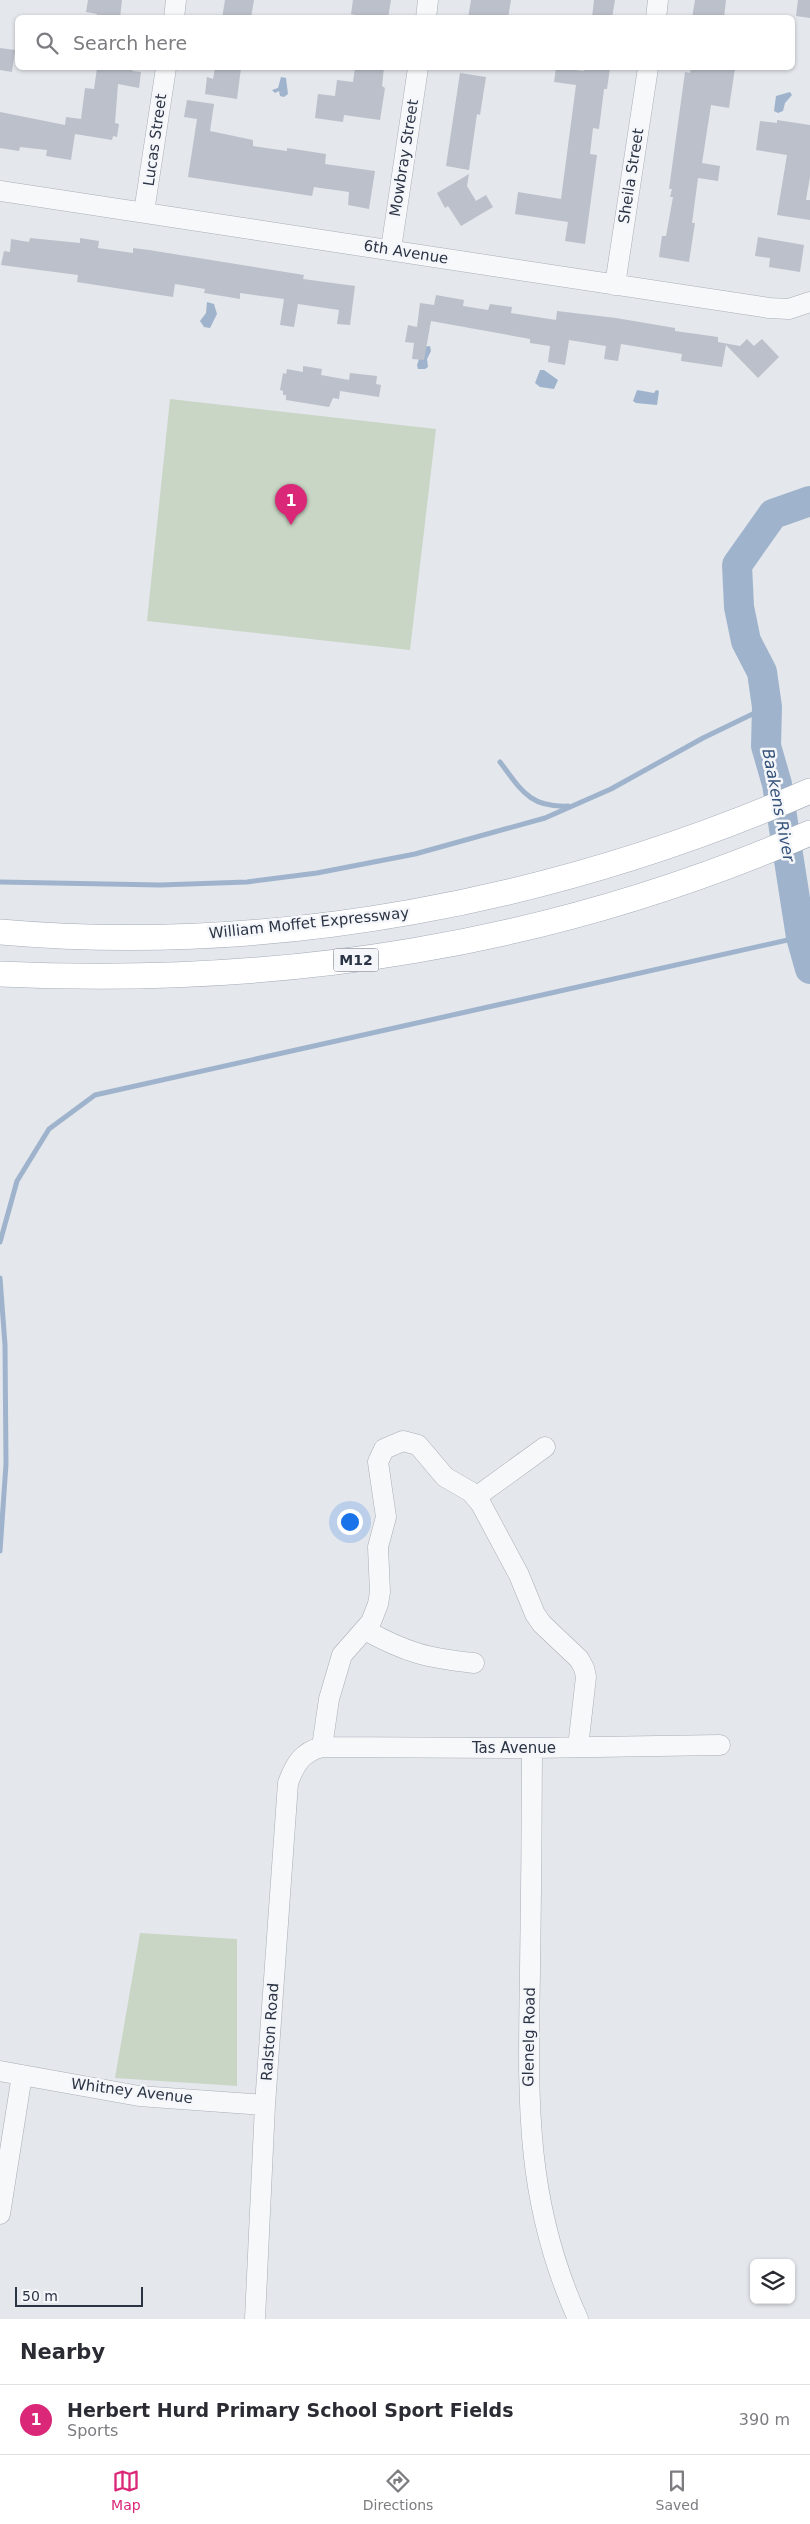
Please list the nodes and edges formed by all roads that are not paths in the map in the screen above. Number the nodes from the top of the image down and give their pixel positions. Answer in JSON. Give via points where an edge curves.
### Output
{"nodes":[{"id":1,"x":176,"y":0,"type":"edge"},
{"id":2,"x":428,"y":0,"type":"edge"},
{"id":3,"x":658,"y":0,"type":"edge"},
{"id":4,"x":174,"y":15,"type":"edge"},
{"id":5,"x":426,"y":15,"type":"edge"},
{"id":6,"x":656,"y":15,"type":"edge"},
{"id":7,"x":166,"y":70,"type":"edge"},
{"id":8,"x":418,"y":70,"type":"edge"},
{"id":9,"x":648,"y":70,"type":"edge"},
{"id":10,"x":0,"y":191,"type":"edge"},
{"id":11,"x":144,"y":212,"type":"junction"},
{"id":12,"x":391,"y":250,"type":"junction"},
{"id":13,"x":615,"y":285,"type":"junction"},
{"id":14,"x":810,"y":302,"type":"edge"},
{"id":15,"x":810,"y":791,"type":"edge"},
{"id":16,"x":810,"y":833,"type":"edge"},
{"id":17,"x":0,"y":932,"type":"edge"},
{"id":18,"x":0,"y":974,"type":"edge"},
{"id":19,"x":545,"y":1447,"type":"dead end"},
{"id":20,"x":476,"y":1497,"type":"junction"},
{"id":21,"x":365,"y":1630,"type":"junction"},
{"id":22,"x":474,"y":1663,"type":"dead end"},
{"id":23,"x":720,"y":1745,"type":"dead end"},
{"id":24,"x":578,"y":1747,"type":"junction"},
{"id":25,"x":532,"y":1748,"type":"junction"},
{"id":26,"x":315,"y":1749,"type":"junction"},
{"id":27,"x":0,"y":2071,"type":"edge"},
{"id":28,"x":22,"y":2075,"type":"junction"},
{"id":29,"x":265,"y":2105,"type":"junction"},
{"id":30,"x":0,"y":2214,"type":"edge"},
{"id":31,"x":255,"y":2319,"type":"edge"},
{"id":32,"x":578,"y":2319,"type":"edge"}],
"edges":[{"from":1,"to":4,"type":"street"},
{"from":2,"to":5,"type":"street"},
{"from":3,"to":6,"type":"street"},
{"from":7,"to":11,"type":"street","name":"Lucas Street"},
{"from":8,"to":12,"type":"street","name":"Mowbray Street"},
{"from":9,"to":13,"type":"street","name":"Sheila Street"},
{"from":10,"to":11,"type":"street","name":"6th Avenue"},
{"from":11,"to":12,"type":"street","name":"6th Avenue"},
{"from":12,"to":13,"type":"street","name":"6th Avenue"},
{"from":13,"to":14,"type":"street","name":"6th Avenue","via":[[781,309]]},
{"from":15,"to":17,"type":"main road","name":"William Moffet Expressway","via":[[612,865],[532,887],[367,920],[182,936],[112,937]]},
{"from":16,"to":18,"type":"main road","number":"M12","via":[[638,899],[547,924],[378,957],[177,976],[116,978]]},
{"from":19,"to":20,"type":"street"},
{"from":20,"to":21,"type":"street","via":[[445,1477],[418,1445],[403,1441],[384,1448],[378,1462],[386,1517],[378,1547],[380,1592],[375,1615]]},
{"from":20,"to":24,"type":"street","via":[[535,1614],[584,1668],[586,1677]]},
{"from":21,"to":22,"type":"street","via":[[405,1651]]},
{"from":21,"to":26,"type":"street","via":[[342,1655]]},
{"from":23,"to":24,"type":"street","name":"Tas Avenue"},
{"from":24,"to":25,"type":"street","name":"Tas Avenue"},
{"from":25,"to":26,"type":"street","name":"Tas Avenue"},
{"from":25,"to":32,"type":"street","name":"Glenelg Road","via":[[528,2098],[532,2161],[543,2220],[562,2285]]},
{"from":26,"to":29,"type":"street","name":"Ralston Road","via":[[293,1768],[288,1783]]},
{"from":27,"to":28,"type":"street","name":"Whitney Avenue"},
{"from":28,"to":29,"type":"street","name":"Whitney Avenue","via":[[139,2096]]},
{"from":28,"to":30,"type":"street"},
{"from":29,"to":31,"type":"street","name":"Ralston Road"}]}
